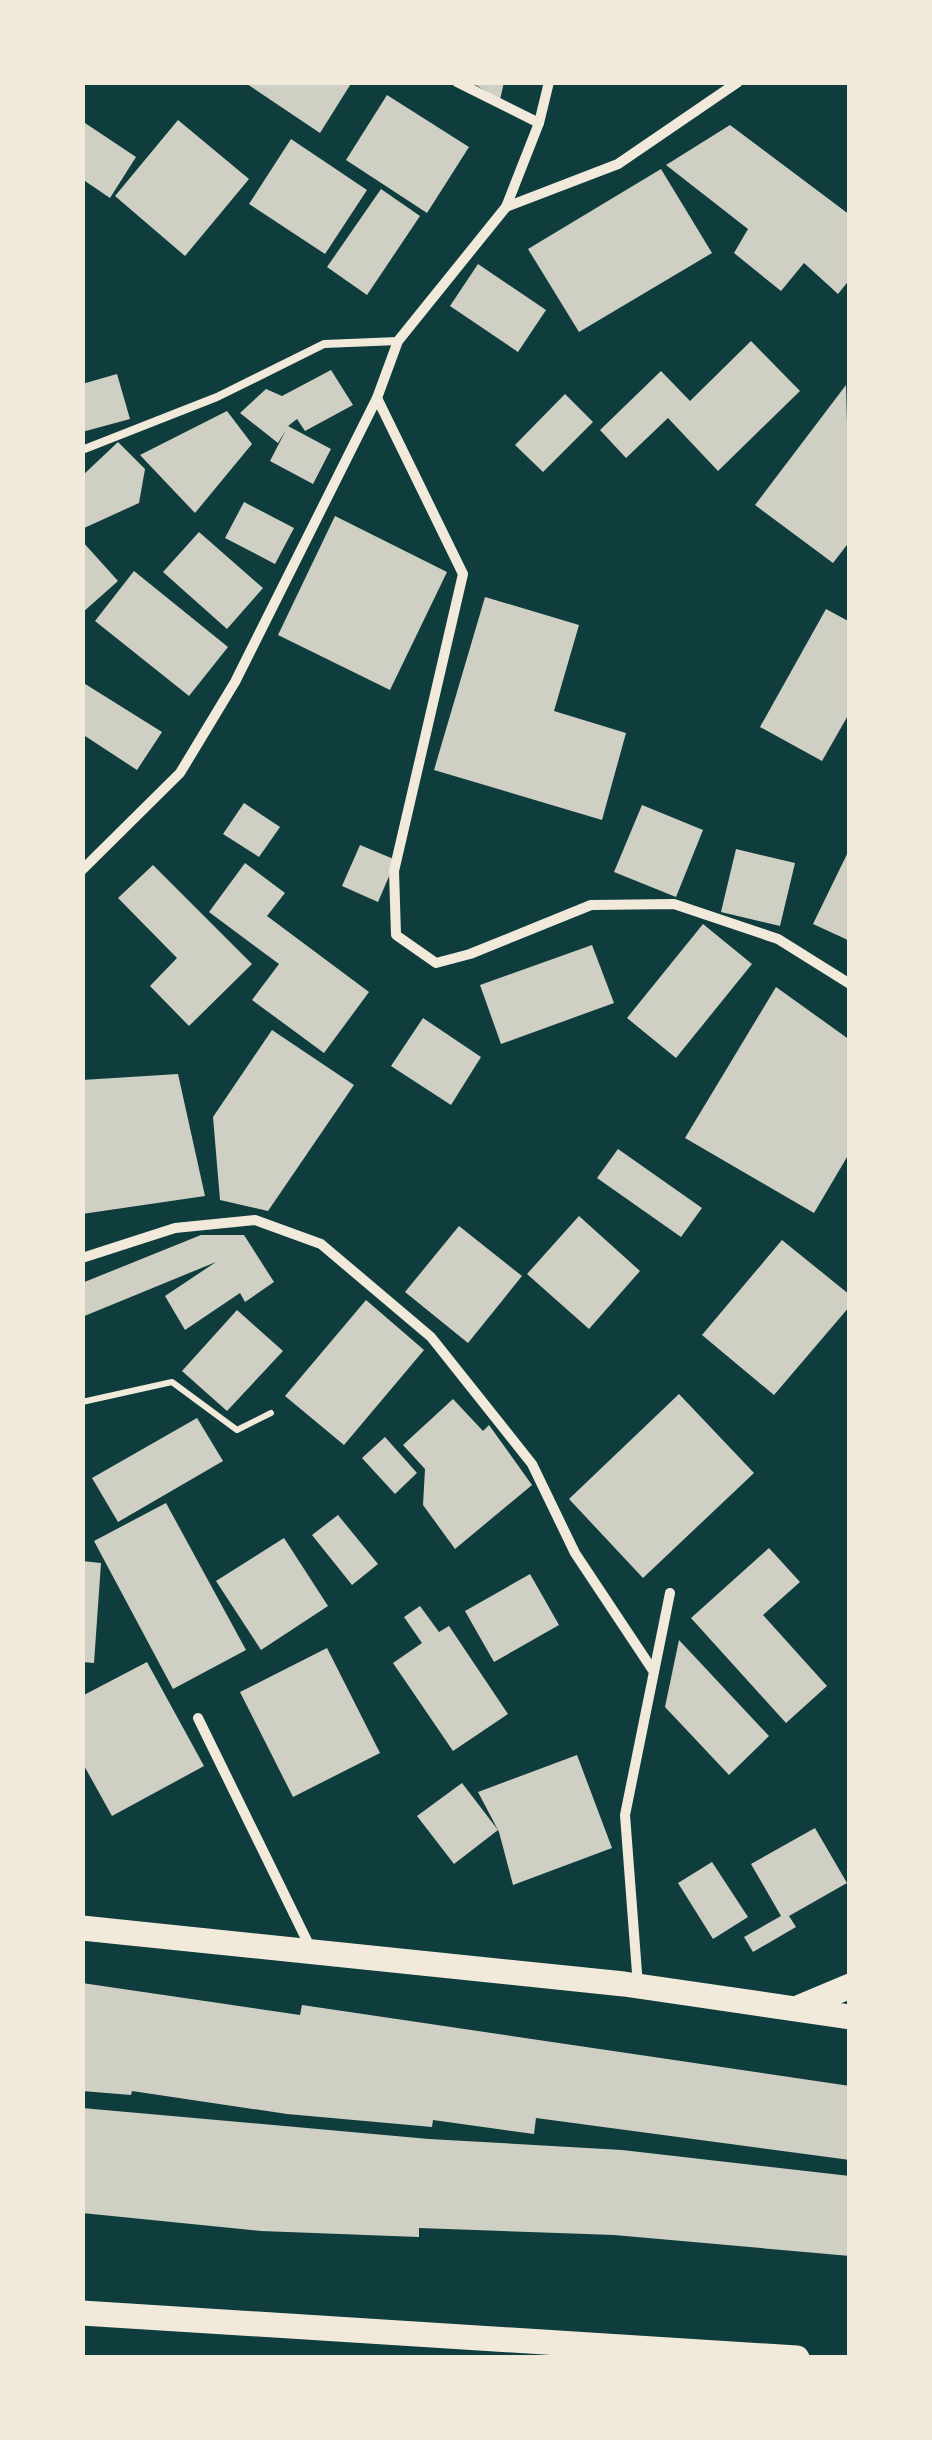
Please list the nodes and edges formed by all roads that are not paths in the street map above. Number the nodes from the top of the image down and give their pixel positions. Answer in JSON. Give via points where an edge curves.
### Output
{"nodes":[{"id":1,"x":457,"y":82,"type":"edge"},
{"id":2,"x":549,"y":82,"type":"edge"},
{"id":3,"x":738,"y":82,"type":"edge"},
{"id":4,"x":540,"y":124,"type":"junction"},
{"id":5,"x":506,"y":207,"type":"junction"},
{"id":6,"x":398,"y":340,"type":"junction"},
{"id":7,"x":377,"y":398,"type":"junction"},
{"id":8,"x":82,"y":450,"type":"edge"},
{"id":9,"x":82,"y":870,"type":"edge"},
{"id":10,"x":850,"y":984,"type":"edge"},
{"id":11,"x":82,"y":1258,"type":"edge"},
{"id":12,"x":670,"y":1593,"type":"dead end"},
{"id":13,"x":652,"y":1669,"type":"junction"},
{"id":14,"x":198,"y":1718,"type":"dead end"},
{"id":15,"x":82,"y":1928,"type":"edge"},
{"id":16,"x":312,"y":1952,"type":"junction"},
{"id":17,"x":638,"y":1986,"type":"junction"},
{"id":18,"x":850,"y":1986,"type":"edge"},
{"id":19,"x":800,"y":2008,"type":"junction"},
{"id":20,"x":850,"y":2017,"type":"edge"},
{"id":21,"x":82,"y":2313,"type":"edge"},
{"id":22,"x":797,"y":2358,"type":"edge"}],
"edges":[{"from":1,"to":4,"type":"street"},
{"from":2,"to":4,"type":"street"},
{"from":3,"to":5,"type":"street","via":[[618,164]]},
{"from":4,"to":5,"type":"street"},
{"from":5,"to":6,"type":"street"},
{"from":6,"to":7,"type":"street"},
{"from":6,"to":8,"type":"lane","via":[[324,344],[218,398]]},
{"from":7,"to":9,"type":"street","via":[[234,682],[180,772]]},
{"from":7,"to":10,"type":"street","via":[[464,574],[394,871],[396,934],[436,962],[591,905],[674,904],[778,939]]},
{"from":11,"to":13,"type":"street","via":[[175,1228],[256,1220],[321,1244],[431,1338],[532,1464],[575,1553]]},
{"from":12,"to":13,"type":"street"},
{"from":13,"to":17,"type":"street","via":[[625,1815]]},
{"from":14,"to":16,"type":"street"},
{"from":15,"to":16,"type":"main road"},
{"from":16,"to":17,"type":"main road"},
{"from":17,"to":19,"type":"main road"},
{"from":18,"to":19,"type":"main road"},
{"from":19,"to":20,"type":"main road"},
{"from":21,"to":22,"type":"main road"}]}
